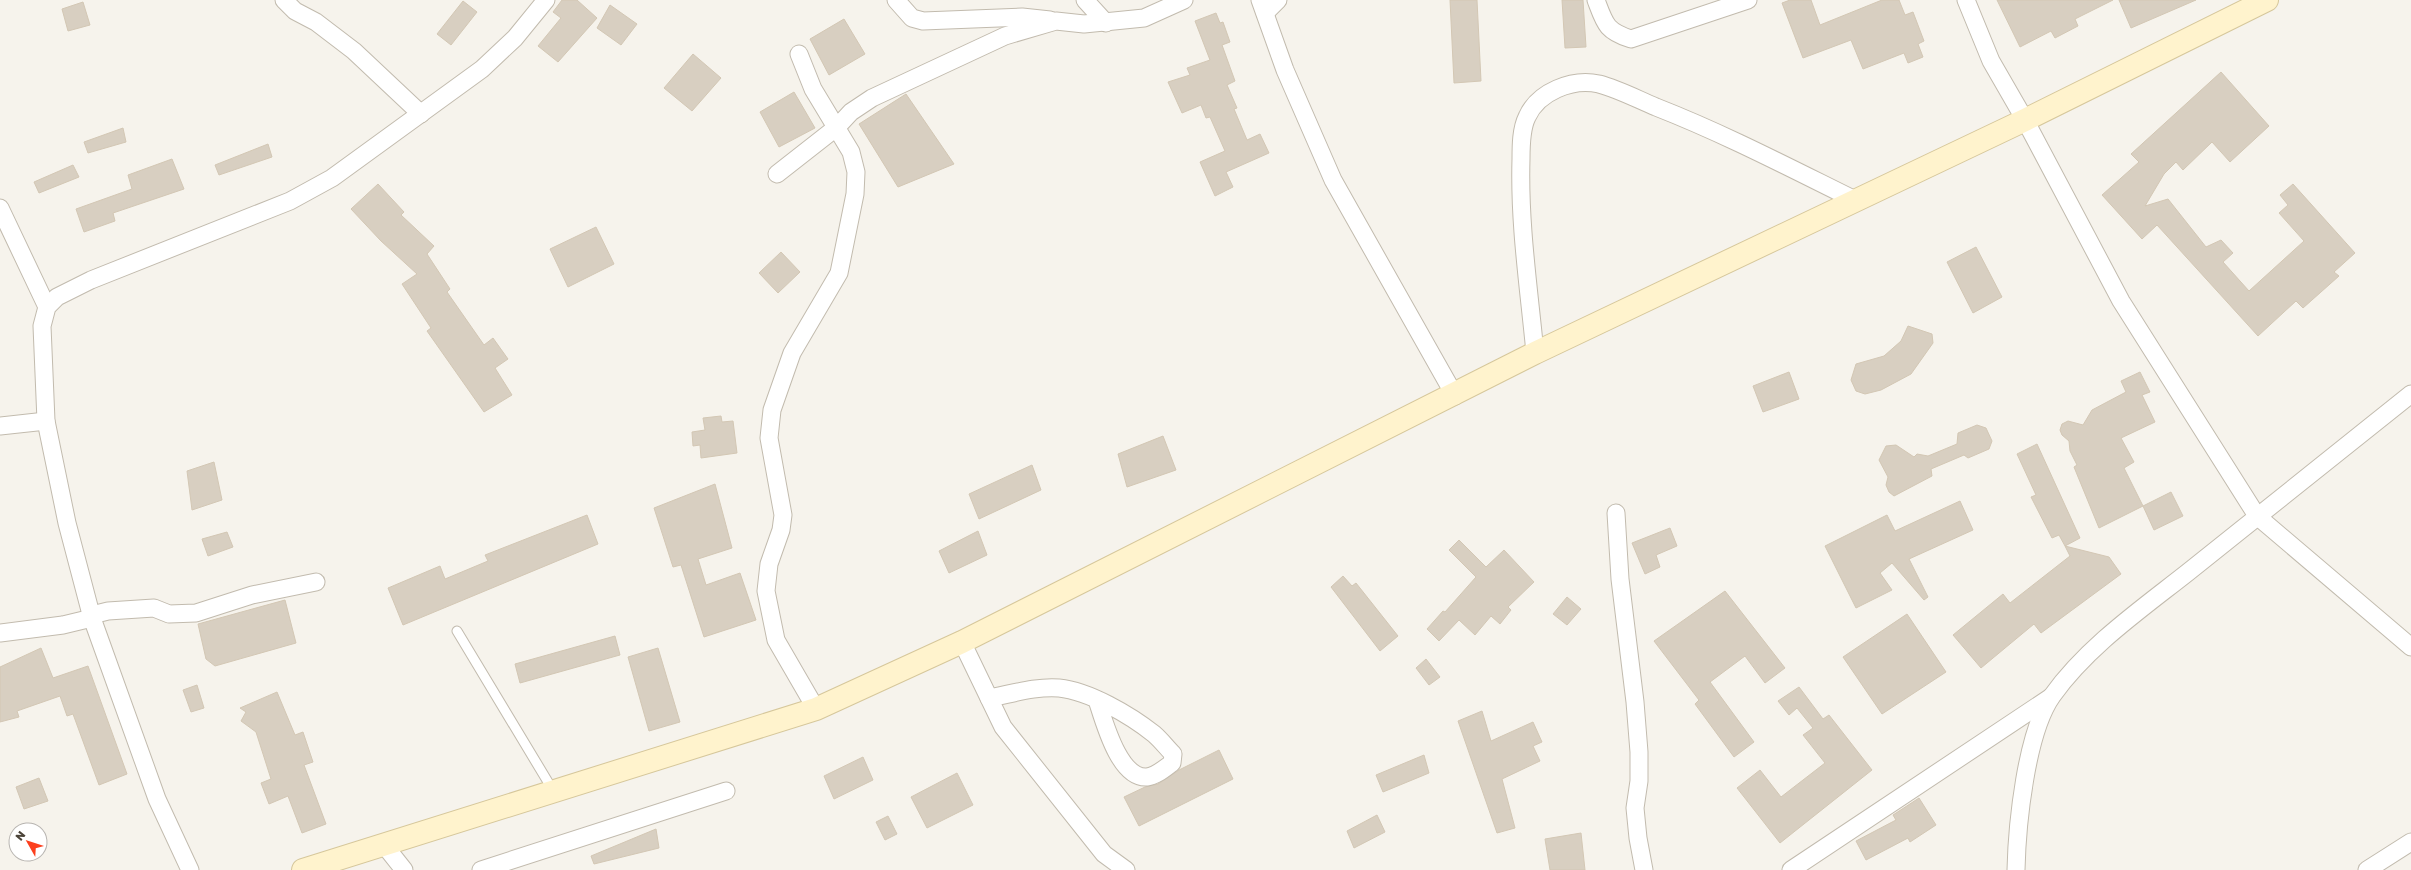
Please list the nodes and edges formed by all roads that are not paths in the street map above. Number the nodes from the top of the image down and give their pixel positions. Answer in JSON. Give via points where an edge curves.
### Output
{"nodes":[{"id":1,"x":284,"y":0,"type":"edge"},
{"id":2,"x":546,"y":0,"type":"edge"},
{"id":3,"x":896,"y":0,"type":"edge"},
{"id":4,"x":1085,"y":0,"type":"edge"},
{"id":5,"x":1184,"y":0,"type":"edge"},
{"id":6,"x":1278,"y":0,"type":"edge"},
{"id":7,"x":1596,"y":0,"type":"edge"},
{"id":8,"x":1748,"y":0,"type":"edge"},
{"id":9,"x":1966,"y":0,"type":"edge"},
{"id":10,"x":2267,"y":0,"type":"edge"},
{"id":11,"x":1263,"y":6,"type":"edge"},
{"id":12,"x":1056,"y":21,"type":"junction"},
{"id":13,"x":1106,"y":23,"type":"junction"},
{"id":14,"x":799,"y":54,"type":"dead end"},
{"id":15,"x":421,"y":114,"type":"junction"},
{"id":16,"x":2025,"y":120,"type":"junction"},
{"id":17,"x":837,"y":127,"type":"junction"},
{"id":18,"x":778,"y":174,"type":"dead end"},
{"id":19,"x":1857,"y":201,"type":"junction"},
{"id":20,"x":0,"y":208,"type":"edge"},
{"id":21,"x":47,"y":307,"type":"junction"},
{"id":22,"x":1535,"y":353,"type":"junction"},
{"id":23,"x":2411,"y":394,"type":"edge"},
{"id":24,"x":1455,"y":396,"type":"junction"},
{"id":25,"x":46,"y":421,"type":"junction"},
{"id":26,"x":0,"y":426,"type":"edge"},
{"id":27,"x":1616,"y":513,"type":"dead end"},
{"id":28,"x":2257,"y":516,"type":"junction"},
{"id":29,"x":316,"y":582,"type":"dead end"},
{"id":30,"x":92,"y":616,"type":"junction"},
{"id":31,"x":456,"y":631,"type":"dead end"},
{"id":32,"x":0,"y":633,"type":"edge"},
{"id":33,"x":962,"y":642,"type":"junction"},
{"id":34,"x":2411,"y":647,"type":"edge"},
{"id":35,"x":2051,"y":697,"type":"junction"},
{"id":36,"x":989,"y":698,"type":"junction"},
{"id":37,"x":1097,"y":700,"type":"junction"},
{"id":38,"x":816,"y":709,"type":"junction"},
{"id":39,"x":726,"y":791,"type":"dead end"},
{"id":40,"x":554,"y":792,"type":"junction"},
{"id":41,"x":2411,"y":842,"type":"edge"},
{"id":42,"x":385,"y":846,"type":"junction"},
{"id":43,"x":190,"y":870,"type":"edge"},
{"id":44,"x":303,"y":870,"type":"edge"},
{"id":45,"x":404,"y":870,"type":"edge"},
{"id":46,"x":481,"y":870,"type":"edge"},
{"id":47,"x":1126,"y":870,"type":"edge"},
{"id":48,"x":1644,"y":870,"type":"edge"},
{"id":49,"x":1791,"y":870,"type":"edge"},
{"id":50,"x":2016,"y":870,"type":"edge"},
{"id":51,"x":2367,"y":870,"type":"edge"}],
"edges":[{"from":1,"to":15,"type":"street","via":[[295,11],[316,22],[354,51]]},
{"from":2,"to":15,"type":"street","via":[[515,38],[493,59]]},
{"from":3,"to":12,"type":"street","via":[[912,18],[923,21],[1022,17]]},
{"from":4,"to":13,"type":"street"},
{"from":5,"to":13,"type":"street","via":[[1144,18]]},
{"from":6,"to":11,"type":"street"},
{"from":7,"to":8,"type":"street","via":[[1603,19],[1614,34],[1631,39]]},
{"from":9,"to":16,"type":"street","via":[[1991,61]]},
{"from":10,"to":16,"type":"street"},
{"from":11,"to":24,"type":"street","via":[[1285,70],[1333,180]]},
{"from":12,"to":13,"type":"street"},
{"from":12,"to":17,"type":"street","via":[[1005,36],[872,98],[851,112]]},
{"from":14,"to":17,"type":"street","via":[[813,89]]},
{"from":15,"to":21,"type":"street","via":[[312,190],[91,280],[58,297]]},
{"from":16,"to":19,"type":"street"},
{"from":16,"to":28,"type":"street","via":[[2121,301]]},
{"from":17,"to":18,"type":"street"},
{"from":17,"to":38,"type":"street","via":[[851,152],[856,172],[855,194],[841,266],[822,304],[792,353],[772,410],[769,438],[783,515],[781,530],[769,564],[766,591],[776,640]]},
{"from":19,"to":22,"type":"street"},
{"from":19,"to":22,"type":"street","via":[[1714,130],[1598,84],[1570,85],[1551,91],[1537,101],[1526,118],[1521,142],[1522,214]]},
{"from":20,"to":21,"type":"street"},
{"from":21,"to":25,"type":"street","via":[[42,326]]},
{"from":22,"to":24,"type":"street"},
{"from":23,"to":28,"type":"street"},
{"from":24,"to":33,"type":"street"},
{"from":25,"to":26,"type":"street"},
{"from":25,"to":30,"type":"street","via":[[64,509]]},
{"from":27,"to":48,"type":"street","via":[[1620,579],[1636,702],[1639,759],[1635,808]]},
{"from":28,"to":34,"type":"street"},
{"from":28,"to":35,"type":"street","via":[[2088,655]]},
{"from":29,"to":30,"type":"street","via":[[252,595],[196,613],[169,614],[154,608],[108,611]]},
{"from":30,"to":32,"type":"street","via":[[63,625]]},
{"from":30,"to":43,"type":"street","via":[[157,799]]},
{"from":31,"to":40,"type":"lane"},
{"from":33,"to":36,"type":"street"},
{"from":33,"to":38,"type":"street"},
{"from":35,"to":49,"type":"street"},
{"from":35,"to":50,"type":"street","via":[[2037,730],[2025,780],[2017,832]]},
{"from":36,"to":37,"type":"street","via":[[1058,688],[1082,693]]},
{"from":36,"to":47,"type":"street","via":[[1003,727],[1029,761],[1104,854]]},
{"from":37,"to":37,"type":"street","via":[[1155,735],[1173,754],[1172,763],[1147,777],[1132,774],[1113,745]]},
{"from":38,"to":40,"type":"street"},
{"from":39,"to":46,"type":"street"},
{"from":40,"to":42,"type":"street"},
{"from":41,"to":51,"type":"street"},
{"from":42,"to":44,"type":"street"},
{"from":42,"to":45,"type":"street"}]}
